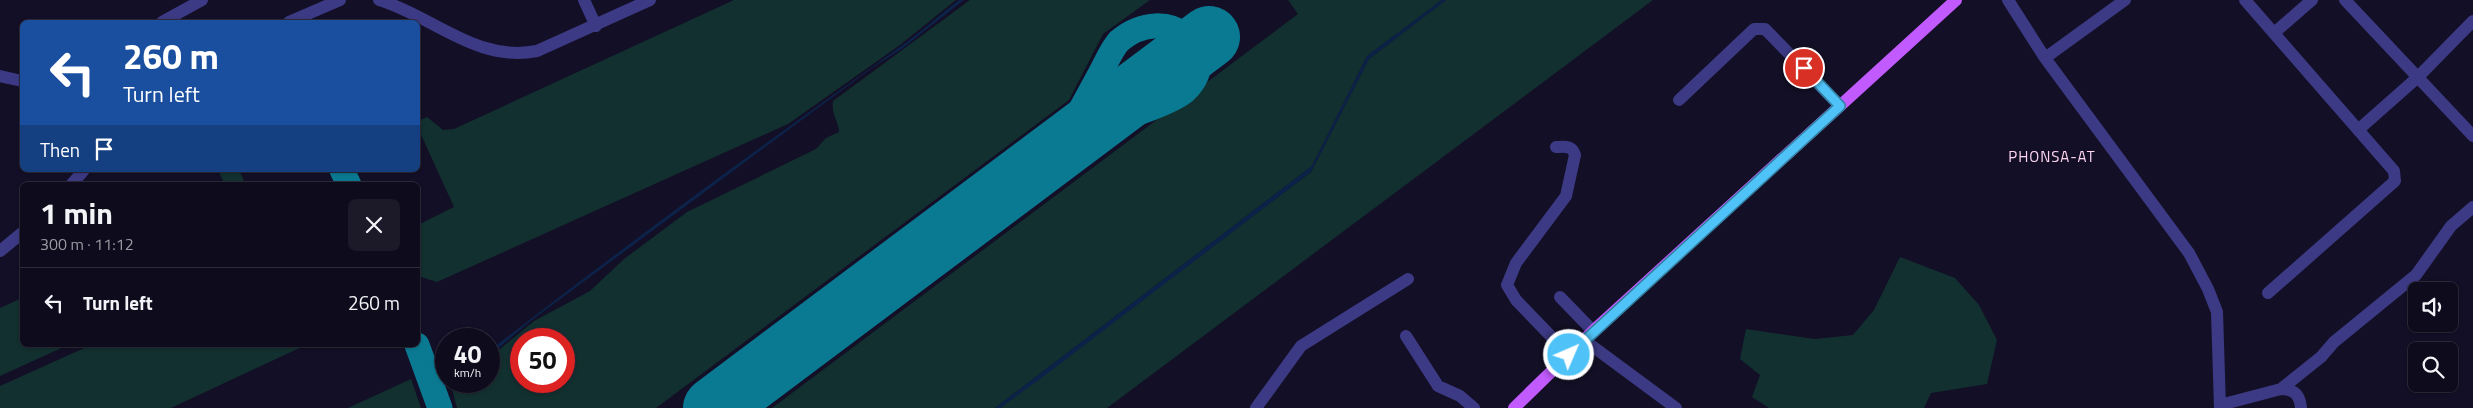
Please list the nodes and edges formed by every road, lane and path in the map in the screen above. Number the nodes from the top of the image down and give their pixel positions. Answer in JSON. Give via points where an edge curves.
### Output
{"nodes":[{"id":1,"x":202,"y":0,"type":"edge"},
{"id":2,"x":340,"y":0,"type":"edge"},
{"id":3,"x":379,"y":0,"type":"edge"},
{"id":4,"x":584,"y":0,"type":"edge"},
{"id":5,"x":650,"y":0,"type":"edge"},
{"id":6,"x":1956,"y":0,"type":"edge"},
{"id":7,"x":2008,"y":0,"type":"edge"},
{"id":8,"x":2125,"y":0,"type":"edge"},
{"id":9,"x":2245,"y":0,"type":"edge"},
{"id":10,"x":2312,"y":0,"type":"edge"},
{"id":11,"x":2345,"y":0,"type":"edge"},
{"id":12,"x":166,"y":20,"type":"edge"},
{"id":13,"x":294,"y":20,"type":"edge"},
{"id":14,"x":596,"y":26,"type":"junction"},
{"id":15,"x":2471,"y":28,"type":"edge"},
{"id":16,"x":2274,"y":33,"type":"junction"},
{"id":17,"x":2045,"y":58,"type":"junction"},
{"id":18,"x":0,"y":76,"type":"edge"},
{"id":19,"x":2418,"y":77,"type":"junction"},
{"id":20,"x":20,"y":81,"type":"edge"},
{"id":21,"x":1679,"y":100,"type":"dead end"},
{"id":22,"x":1840,"y":106,"type":"junction"},
{"id":23,"x":2358,"y":130,"type":"junction"},
{"id":24,"x":2473,"y":136,"type":"edge"},
{"id":25,"x":1556,"y":147,"type":"dead end"},
{"id":26,"x":82,"y":172,"type":"edge"},
{"id":27,"x":74,"y":182,"type":"edge"},
{"id":28,"x":2473,"y":207,"type":"edge"},
{"id":29,"x":20,"y":235,"type":"edge"},
{"id":30,"x":0,"y":251,"type":"edge"},
{"id":31,"x":1408,"y":279,"type":"dead end"},
{"id":32,"x":2268,"y":293,"type":"dead end"},
{"id":33,"x":1560,"y":297,"type":"dead end"},
{"id":34,"x":1406,"y":336,"type":"dead end"},
{"id":35,"x":1589,"y":336,"type":"junction"},
{"id":36,"x":1569,"y":355,"type":"junction"},
{"id":37,"x":2281,"y":389,"type":"junction"},
{"id":38,"x":2220,"y":406,"type":"edge"},
{"id":39,"x":1256,"y":408,"type":"edge"},
{"id":40,"x":1474,"y":408,"type":"edge"},
{"id":41,"x":1514,"y":408,"type":"edge"},
{"id":42,"x":1676,"y":408,"type":"edge"},
{"id":43,"x":2301,"y":408,"type":"edge"}],
"edges":[{"from":1,"to":12,"type":"street"},
{"from":2,"to":13,"type":"street"},
{"from":3,"to":14,"type":"street","via":[[472,44],[502,53],[537,51]]},
{"from":4,"to":14,"type":"street"},
{"from":5,"to":14,"type":"street"},
{"from":6,"to":22,"type":"main road"},
{"from":7,"to":17,"type":"street"},
{"from":8,"to":17,"type":"street"},
{"from":9,"to":16,"type":"street"},
{"from":10,"to":16,"type":"street"},
{"from":11,"to":19,"type":"street"},
{"from":15,"to":19,"type":"street"},
{"from":16,"to":23,"type":"street"},
{"from":17,"to":38,"type":"street","via":[[2189,253],[2208,288],[2217,312]]},
{"from":18,"to":20,"type":"street"},
{"from":19,"to":23,"type":"street"},
{"from":19,"to":24,"type":"street"},
{"from":21,"to":22,"type":"street","via":[[1754,29],[1760,28],[1779,42]]},
{"from":22,"to":35,"type":"main road"},
{"from":23,"to":32,"type":"street","via":[[2394,172],[2395,181]]},
{"from":25,"to":36,"type":"street","via":[[1574,150],[1566,196],[1516,263],[1507,285],[1516,300]]},
{"from":26,"to":27,"type":"street"},
{"from":28,"to":37,"type":"street","via":[[2451,226],[2416,275]]},
{"from":29,"to":30,"type":"street"},
{"from":31,"to":39,"type":"street","via":[[1301,346]]},
{"from":33,"to":35,"type":"street"},
{"from":34,"to":40,"type":"street","via":[[1438,386],[1460,396]]},
{"from":35,"to":36,"type":"main road"},
{"from":35,"to":42,"type":"street"},
{"from":36,"to":41,"type":"main road"},
{"from":37,"to":38,"type":"street"},
{"from":37,"to":43,"type":"street","via":[[2291,389],[2300,399]]}]}
